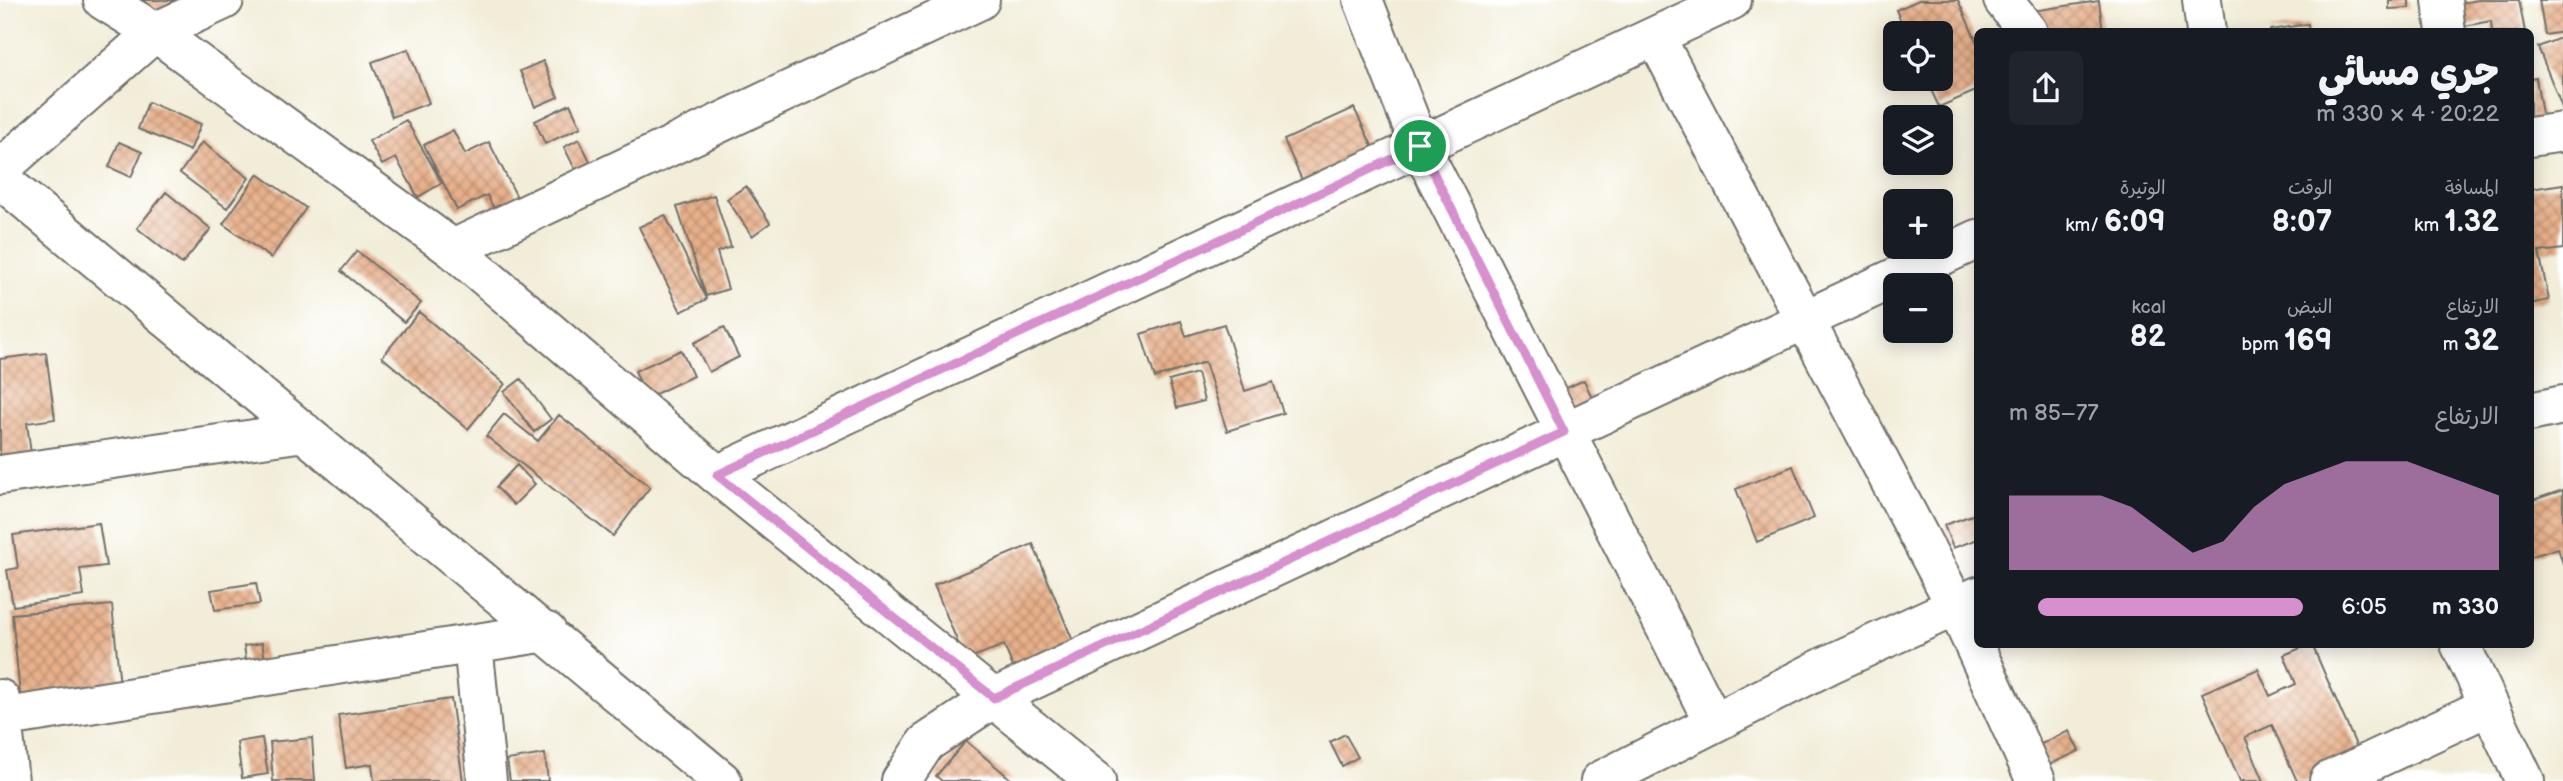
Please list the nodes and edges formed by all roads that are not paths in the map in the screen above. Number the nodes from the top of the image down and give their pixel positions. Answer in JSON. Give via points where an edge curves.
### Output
{"nodes":[{"id":1,"x":103,"y":0,"type":"edge"},
{"id":2,"x":224,"y":0,"type":"edge"},
{"id":3,"x":980,"y":0,"type":"edge"},
{"id":4,"x":1363,"y":0,"type":"edge"},
{"id":5,"x":1732,"y":0,"type":"edge"},
{"id":6,"x":2003,"y":0,"type":"edge"},
{"id":7,"x":2202,"y":0,"type":"edge"},
{"id":8,"x":2442,"y":0,"type":"edge"},
{"id":9,"x":2025,"y":28,"type":"edge"},
{"id":10,"x":2206,"y":28,"type":"edge"},
{"id":11,"x":2446,"y":28,"type":"edge"},
{"id":12,"x":155,"y":32,"type":"junction"},
{"id":13,"x":1655,"y":36,"type":"junction"},
{"id":14,"x":2563,"y":132,"type":"edge"},
{"id":15,"x":2534,"y":136,"type":"edge"},
{"id":16,"x":1420,"y":146,"type":"junction"},
{"id":17,"x":0,"y":169,"type":"edge"},
{"id":18,"x":0,"y":180,"type":"edge"},
{"id":19,"x":1974,"y":241,"type":"edge"},
{"id":20,"x":453,"y":249,"type":"junction"},
{"id":21,"x":1806,"y":319,"type":"junction"},
{"id":22,"x":2563,"y":405,"type":"edge"},
{"id":23,"x":2534,"y":411,"type":"edge"},
{"id":24,"x":304,"y":432,"type":"junction"},
{"id":25,"x":1564,"y":432,"type":"junction"},
{"id":26,"x":0,"y":474,"type":"edge"},
{"id":27,"x":717,"y":475,"type":"junction"},
{"id":28,"x":1967,"y":601,"type":"edge"},
{"id":29,"x":1974,"y":619,"type":"edge"},
{"id":30,"x":547,"y":632,"type":"junction"},
{"id":31,"x":473,"y":644,"type":"junction"},
{"id":32,"x":1985,"y":648,"type":"edge"},
{"id":33,"x":2462,"y":648,"type":"edge"},
{"id":34,"x":994,"y":698,"type":"junction"},
{"id":35,"x":2489,"y":706,"type":"junction"},
{"id":36,"x":1,"y":711,"type":"edge"},
{"id":37,"x":1714,"y":723,"type":"junction"},
{"id":38,"x":9,"y":781,"type":"edge"},
{"id":39,"x":487,"y":781,"type":"edge"},
{"id":40,"x":722,"y":781,"type":"edge"},
{"id":41,"x":901,"y":781,"type":"edge"},
{"id":42,"x":1096,"y":781,"type":"edge"},
{"id":43,"x":1600,"y":781,"type":"edge"},
{"id":44,"x":2036,"y":781,"type":"edge"},
{"id":45,"x":2329,"y":781,"type":"edge"},
{"id":46,"x":2525,"y":781,"type":"edge"}],
"edges":[{"from":1,"to":12,"type":"street"},
{"from":2,"to":12,"type":"street"},
{"from":3,"to":20,"type":"street"},
{"from":4,"to":16,"type":"street"},
{"from":5,"to":13,"type":"street"},
{"from":6,"to":9,"type":"street"},
{"from":7,"to":10,"type":"street"},
{"from":8,"to":11,"type":"street"},
{"from":12,"to":17,"type":"street"},
{"from":12,"to":20,"type":"street"},
{"from":13,"to":16,"type":"street"},
{"from":13,"to":21,"type":"street"},
{"from":14,"to":15,"type":"street"},
{"from":16,"to":25,"type":"street"},
{"from":16,"to":27,"type":"street"},
{"from":18,"to":24,"type":"street"},
{"from":19,"to":21,"type":"street"},
{"from":20,"to":27,"type":"street"},
{"from":21,"to":25,"type":"street"},
{"from":21,"to":28,"type":"street"},
{"from":22,"to":23,"type":"street"},
{"from":24,"to":26,"type":"street"},
{"from":24,"to":30,"type":"street"},
{"from":25,"to":34,"type":"street"},
{"from":25,"to":37,"type":"street"},
{"from":27,"to":34,"type":"street"},
{"from":28,"to":29,"type":"street"},
{"from":28,"to":37,"type":"street"},
{"from":30,"to":31,"type":"street"},
{"from":30,"to":40,"type":"street"},
{"from":31,"to":36,"type":"street"},
{"from":31,"to":39,"type":"street"},
{"from":32,"to":44,"type":"street"},
{"from":33,"to":35,"type":"street"},
{"from":34,"to":41,"type":"street","via":[[926,743]]},
{"from":34,"to":42,"type":"street"},
{"from":35,"to":45,"type":"street"},
{"from":35,"to":46,"type":"street"},
{"from":36,"to":38,"type":"street"},
{"from":37,"to":43,"type":"street"}]}
